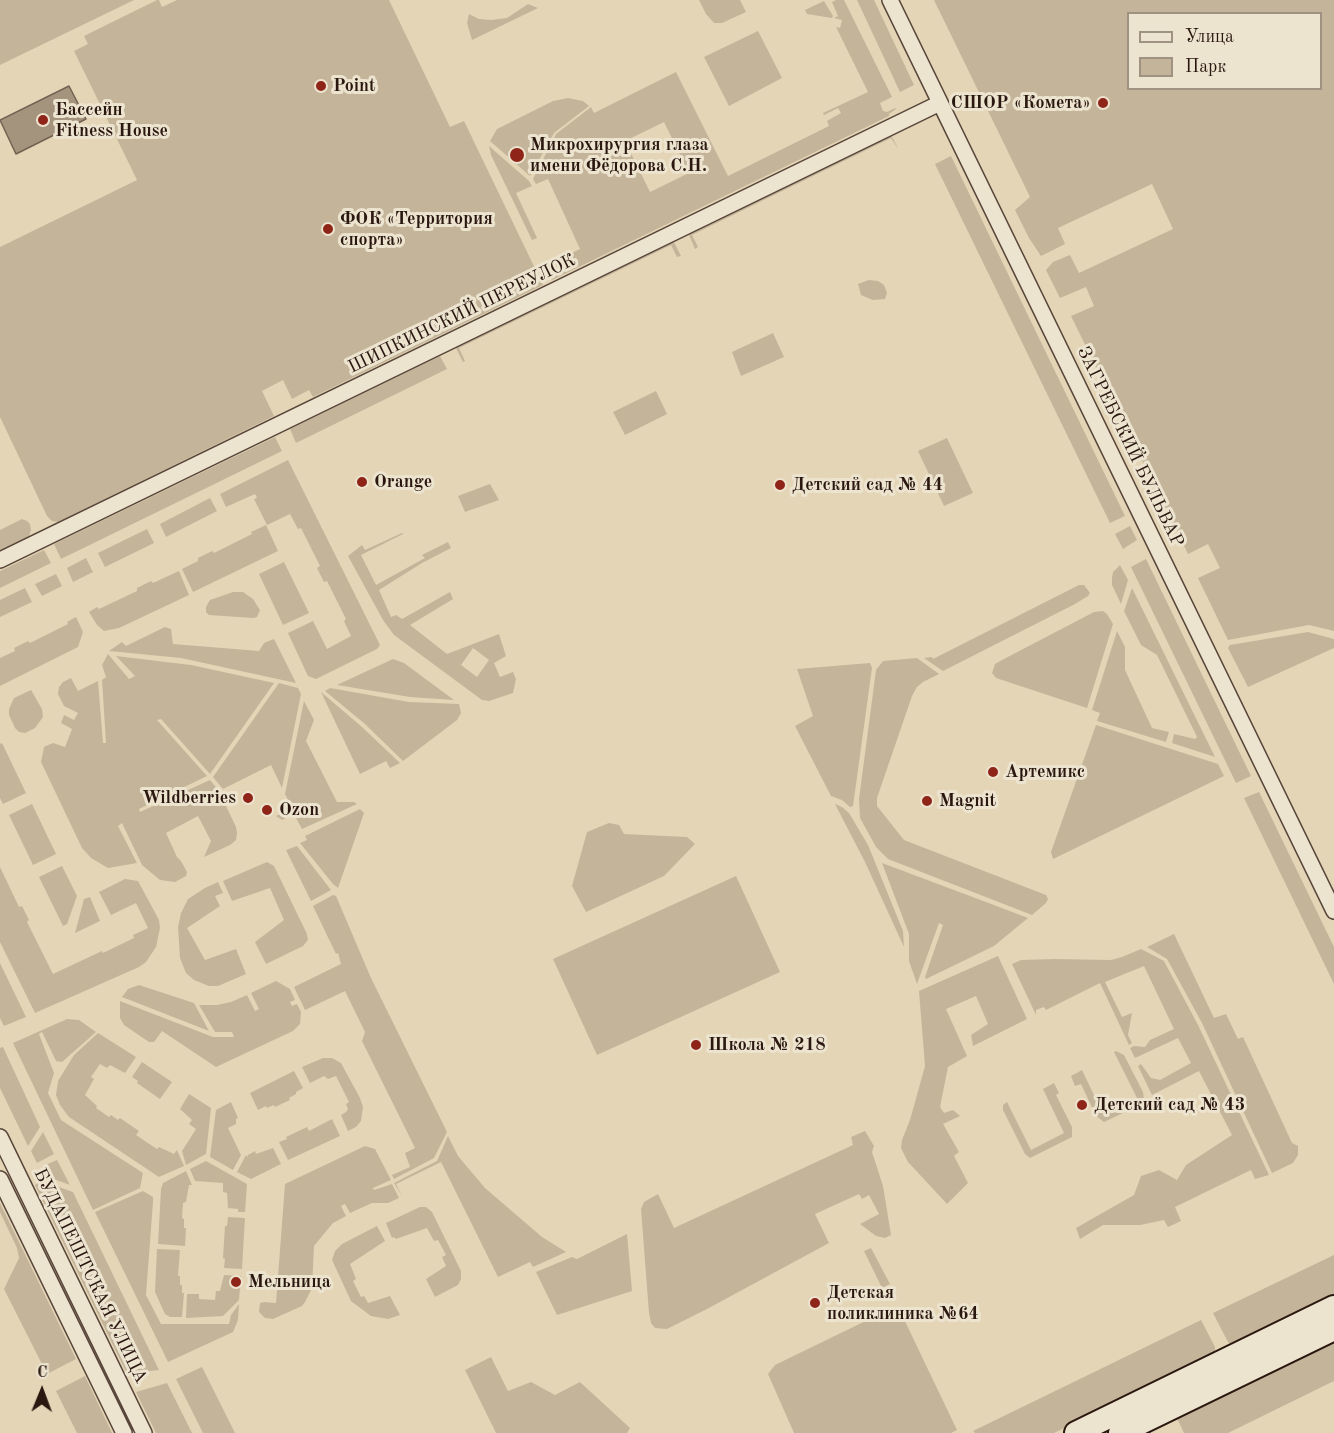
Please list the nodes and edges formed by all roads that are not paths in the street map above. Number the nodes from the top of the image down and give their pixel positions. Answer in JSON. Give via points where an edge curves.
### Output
{"nodes":[{"id":1,"x":890,"y":0,"type":"edge"},
{"id":2,"x":940,"y":103,"type":"junction"},
{"id":3,"x":0,"y":560,"type":"edge"},
{"id":4,"x":1334,"y":911,"type":"edge"},
{"id":5,"x":0,"y":1137,"type":"edge"},
{"id":6,"x":0,"y":1179,"type":"edge"},
{"id":7,"x":1334,"y":1307,"type":"edge"},
{"id":8,"x":1334,"y":1329,"type":"edge"},
{"id":9,"x":124,"y":1433,"type":"edge"},
{"id":10,"x":144,"y":1433,"type":"edge"},
{"id":11,"x":1076,"y":1433,"type":"edge"},
{"id":12,"x":1120,"y":1433,"type":"edge"}],
"edges":[{"from":1,"to":2,"type":"street","name":"ЗАГРЕБСКИЙ БУЛЬВАР"},
{"from":2,"to":3,"type":"street","name":"ШИПКИНСКИЙ ПЕРЕУЛОК"},
{"from":2,"to":4,"type":"street","name":"ЗАГРЕБСКИЙ БУЛЬВАР"},
{"from":5,"to":10,"type":"street","name":"БУДАПЕШТСКАЯ УЛИЦА"},
{"from":6,"to":9,"type":"street"},
{"from":7,"to":11,"type":"street"},
{"from":8,"to":12,"type":"street"}]}
